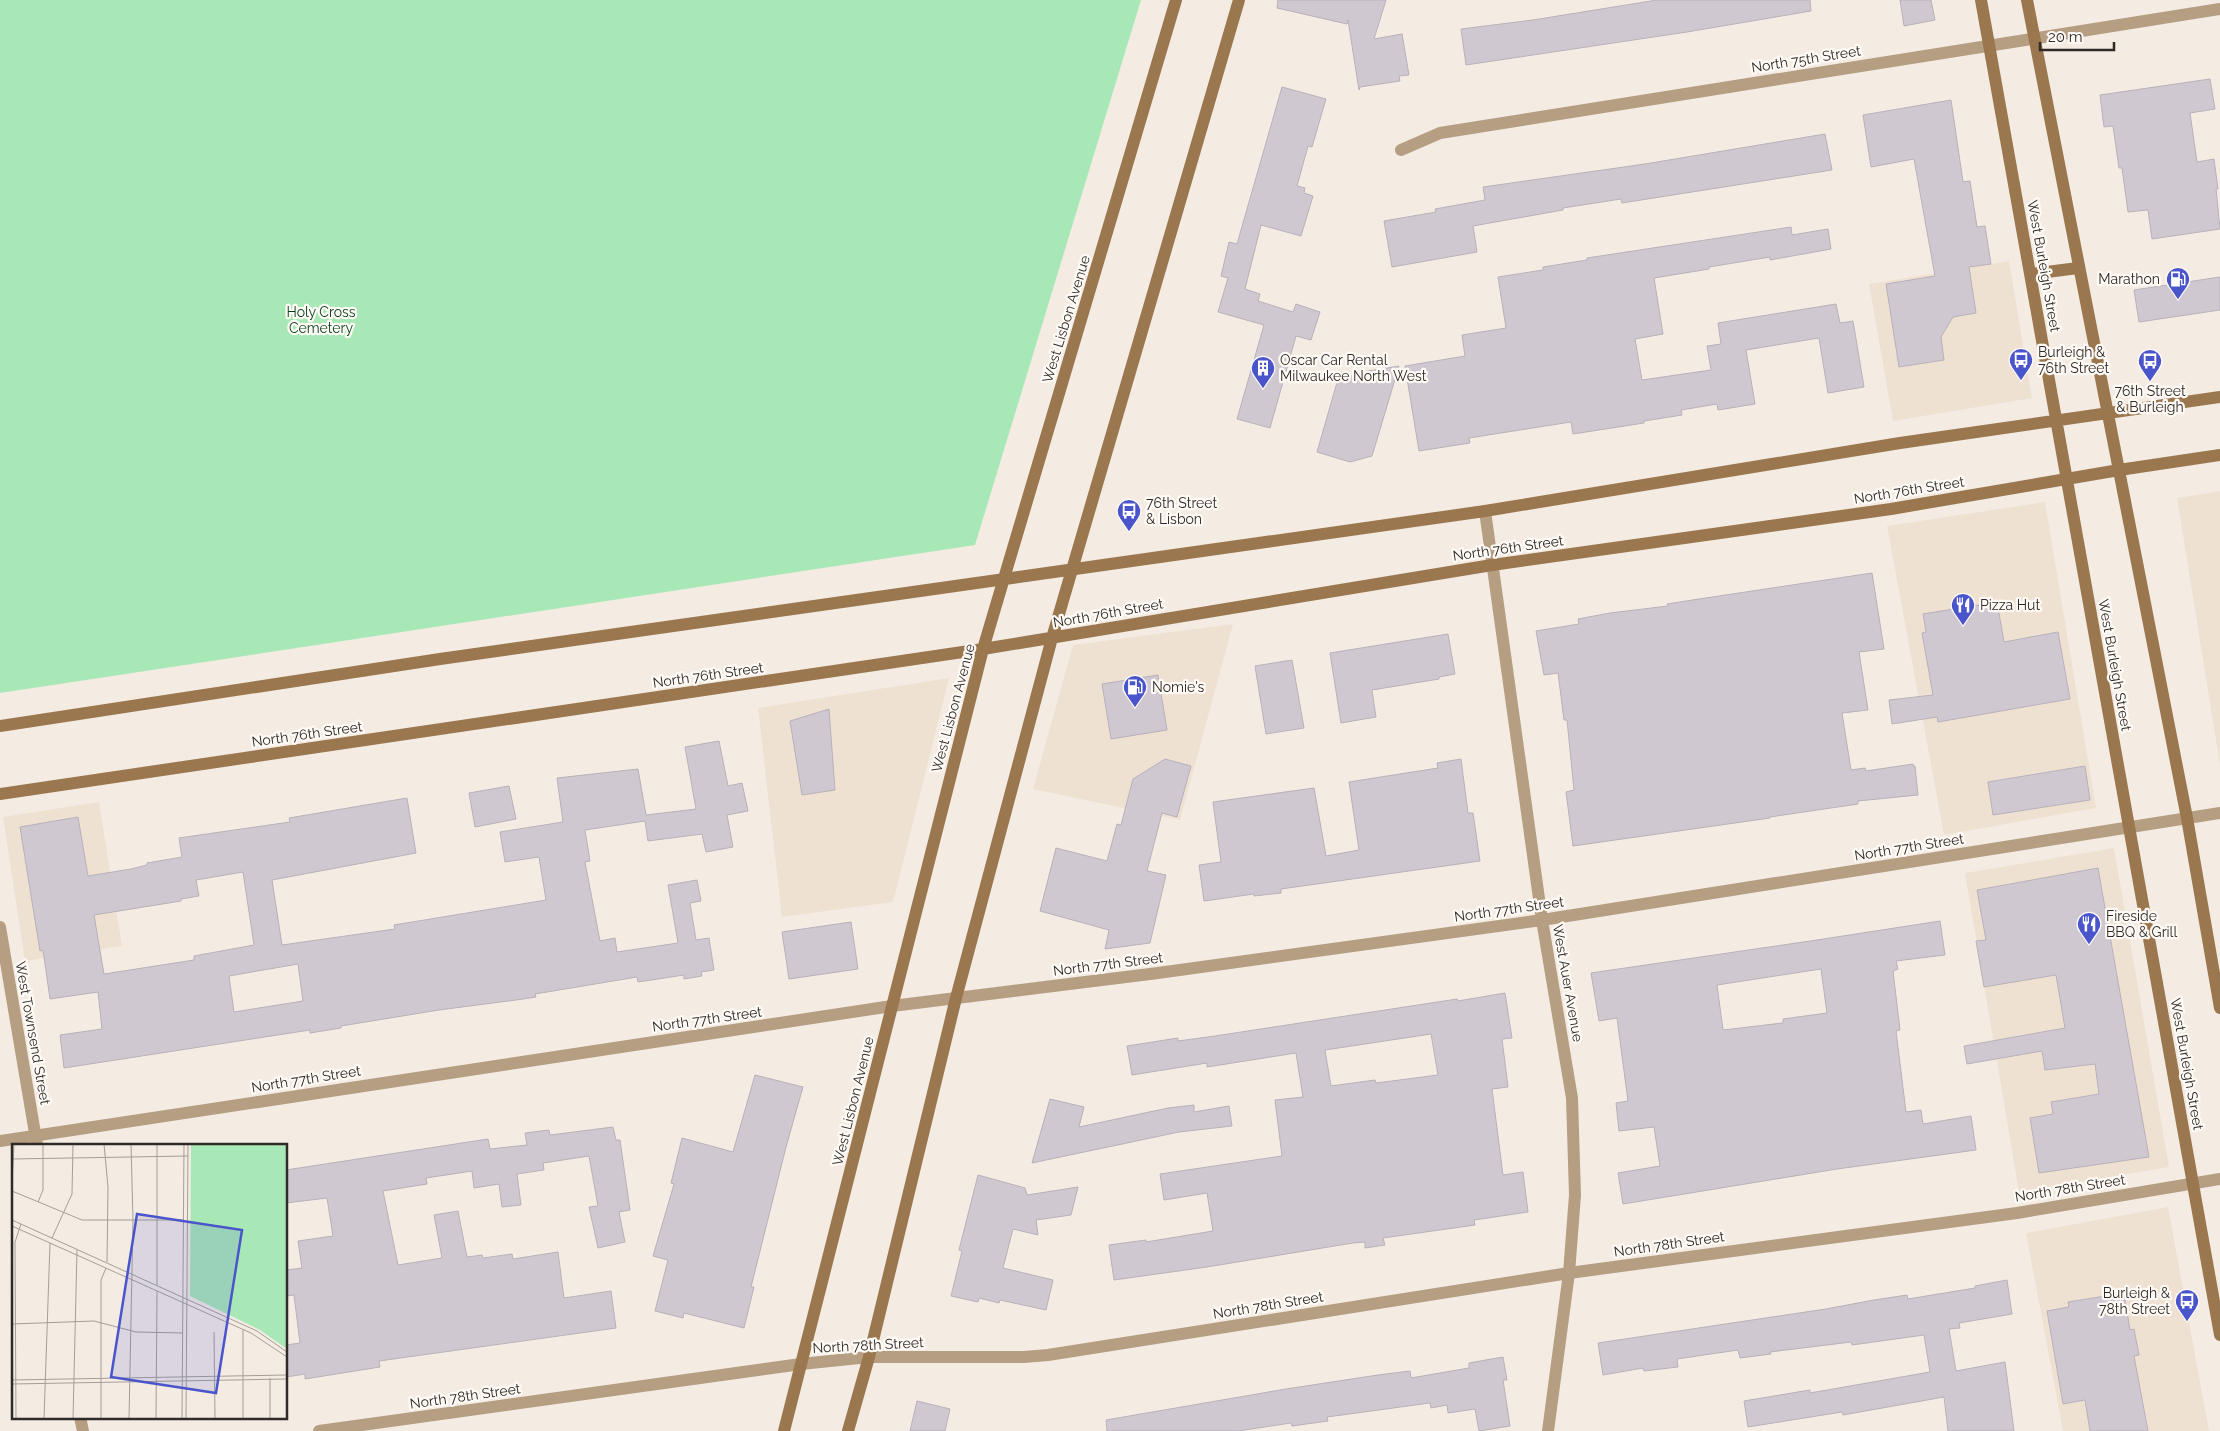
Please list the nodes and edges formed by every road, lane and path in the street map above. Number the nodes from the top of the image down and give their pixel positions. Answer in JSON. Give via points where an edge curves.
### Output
{"nodes":[{"id":1,"x":1176,"y":0,"type":"edge"},
{"id":2,"x":1238,"y":0,"type":"edge"},
{"id":3,"x":1981,"y":0,"type":"edge"},
{"id":4,"x":2027,"y":0,"type":"edge"},
{"id":5,"x":2220,"y":9,"type":"edge"},
{"id":6,"x":2033,"y":38,"type":"junction"},
{"id":7,"x":1988,"y":45,"type":"junction"},
{"id":8,"x":1400,"y":150,"type":"dead end"},
{"id":9,"x":2078,"y":268,"type":"junction"},
{"id":10,"x":2031,"y":274,"type":"junction"},
{"id":11,"x":2220,"y":397,"type":"edge"},
{"id":12,"x":2108,"y":413,"type":"junction"},
{"id":13,"x":2057,"y":421,"type":"junction"},
{"id":14,"x":2220,"y":455,"type":"edge"},
{"id":15,"x":2119,"y":470,"type":"junction"},
{"id":16,"x":2067,"y":479,"type":"junction"},
{"id":17,"x":1485,"y":511,"type":"junction"},
{"id":18,"x":1492,"y":565,"type":"junction"},
{"id":19,"x":1072,"y":570,"type":"junction"},
{"id":20,"x":1004,"y":580,"type":"junction"},
{"id":21,"x":1052,"y":638,"type":"junction"},
{"id":22,"x":984,"y":649,"type":"junction"},
{"id":23,"x":0,"y":726,"type":"edge"},
{"id":24,"x":0,"y":794,"type":"edge"},
{"id":25,"x":2220,"y":813,"type":"edge"},
{"id":26,"x":2187,"y":818,"type":"junction"},
{"id":27,"x":2129,"y":827,"type":"junction"},
{"id":28,"x":1542,"y":920,"type":"junction"},
{"id":29,"x":0,"y":927,"type":"edge"},
{"id":30,"x":956,"y":998,"type":"junction"},
{"id":31,"x":892,"y":1006,"type":"junction"},
{"id":32,"x":2220,"y":1008,"type":"edge"},
{"id":33,"x":36,"y":1140,"type":"edge"},
{"id":34,"x":0,"y":1141,"type":"edge"},
{"id":35,"x":2220,"y":1179,"type":"edge"},
{"id":36,"x":2193,"y":1183,"type":"junction"},
{"id":37,"x":1569,"y":1273,"type":"junction"},
{"id":38,"x":2220,"y":1335,"type":"edge"},
{"id":39,"x":869,"y":1357,"type":"junction"},
{"id":40,"x":801,"y":1364,"type":"junction"},
{"id":41,"x":80,"y":1418,"type":"edge"},
{"id":42,"x":83,"y":1431,"type":"edge"},
{"id":43,"x":319,"y":1431,"type":"edge"},
{"id":44,"x":784,"y":1431,"type":"edge"},
{"id":45,"x":848,"y":1431,"type":"edge"},
{"id":46,"x":1548,"y":1431,"type":"edge"}],
"edges":[{"from":1,"to":20,"type":"main road","name":"West Lisbon Avenue"},
{"from":2,"to":19,"type":"main road"},
{"from":3,"to":7,"type":"main road","name":"West Burleigh Street"},
{"from":4,"to":6,"type":"main road"},
{"from":5,"to":6,"type":"street","name":"North 75th Street"},
{"from":6,"to":7,"type":"street","name":"North 75th Street"},
{"from":6,"to":9,"type":"main road"},
{"from":7,"to":8,"type":"street","name":"North 75th Street","via":[[1440,133]]},
{"from":7,"to":10,"type":"main road","name":"West Burleigh Street"},
{"from":9,"to":10,"type":"main road"},
{"from":9,"to":12,"type":"main road"},
{"from":10,"to":13,"type":"main road","name":"West Burleigh Street"},
{"from":11,"to":12,"type":"main road"},
{"from":12,"to":13,"type":"main road"},
{"from":12,"to":15,"type":"main road"},
{"from":13,"to":16,"type":"main road","name":"West Burleigh Street"},
{"from":13,"to":17,"type":"main road"},
{"from":14,"to":15,"type":"main road","name":"North 76th Street"},
{"from":15,"to":16,"type":"main road","name":"North 76th Street"},
{"from":15,"to":26,"type":"main road"},
{"from":16,"to":18,"type":"main road","name":"North 76th Street","via":[[1891,509]]},
{"from":16,"to":27,"type":"main road","name":"West Burleigh Street"},
{"from":17,"to":18,"type":"street","name":"West Auer Avenue"},
{"from":17,"to":19,"type":"main road"},
{"from":18,"to":21,"type":"main road","name":"North 76th Street"},
{"from":18,"to":28,"type":"street","name":"West Auer Avenue"},
{"from":19,"to":20,"type":"main road"},
{"from":19,"to":21,"type":"main road"},
{"from":20,"to":22,"type":"main road","name":"West Lisbon Avenue"},
{"from":20,"to":23,"type":"main road","via":[[440,659]]},
{"from":21,"to":22,"type":"main road","name":"North 76th Street"},
{"from":21,"to":30,"type":"main road"},
{"from":22,"to":24,"type":"main road","name":"North 76th Street"},
{"from":22,"to":31,"type":"main road","name":"West Lisbon Avenue"},
{"from":25,"to":26,"type":"street","name":"North 77th Street"},
{"from":26,"to":27,"type":"street","name":"North 77th Street"},
{"from":26,"to":32,"type":"main road"},
{"from":27,"to":28,"type":"street","name":"North 77th Street"},
{"from":27,"to":36,"type":"main road","name":"West Burleigh Street"},
{"from":28,"to":30,"type":"street","name":"North 77th Street"},
{"from":28,"to":37,"type":"street","name":"West Auer Avenue","via":[[1572,1098],[1575,1195]]},
{"from":29,"to":33,"type":"street","name":"West Townsend Street"},
{"from":30,"to":31,"type":"street","name":"North 77th Street"},
{"from":30,"to":39,"type":"main road"},
{"from":31,"to":33,"type":"street","name":"North 77th Street"},
{"from":31,"to":40,"type":"main road","name":"West Lisbon Avenue"},
{"from":33,"to":34,"type":"street","name":"North 77th Street"},
{"from":35,"to":36,"type":"street","name":"North 78th Street"},
{"from":36,"to":37,"type":"street","name":"North 78th Street","via":[[2017,1213]]},
{"from":36,"to":38,"type":"main road","name":"West Burleigh Street"},
{"from":37,"to":39,"type":"street","name":"North 78th Street","via":[[1024,1357]]},
{"from":37,"to":46,"type":"street","name":"West Auer Avenue"},
{"from":39,"to":40,"type":"street","name":"North 78th Street"},
{"from":39,"to":45,"type":"main road"},
{"from":40,"to":43,"type":"street","name":"North 78th Street"},
{"from":40,"to":44,"type":"main road","name":"West Lisbon Avenue"},
{"from":41,"to":42,"type":"street"}]}
